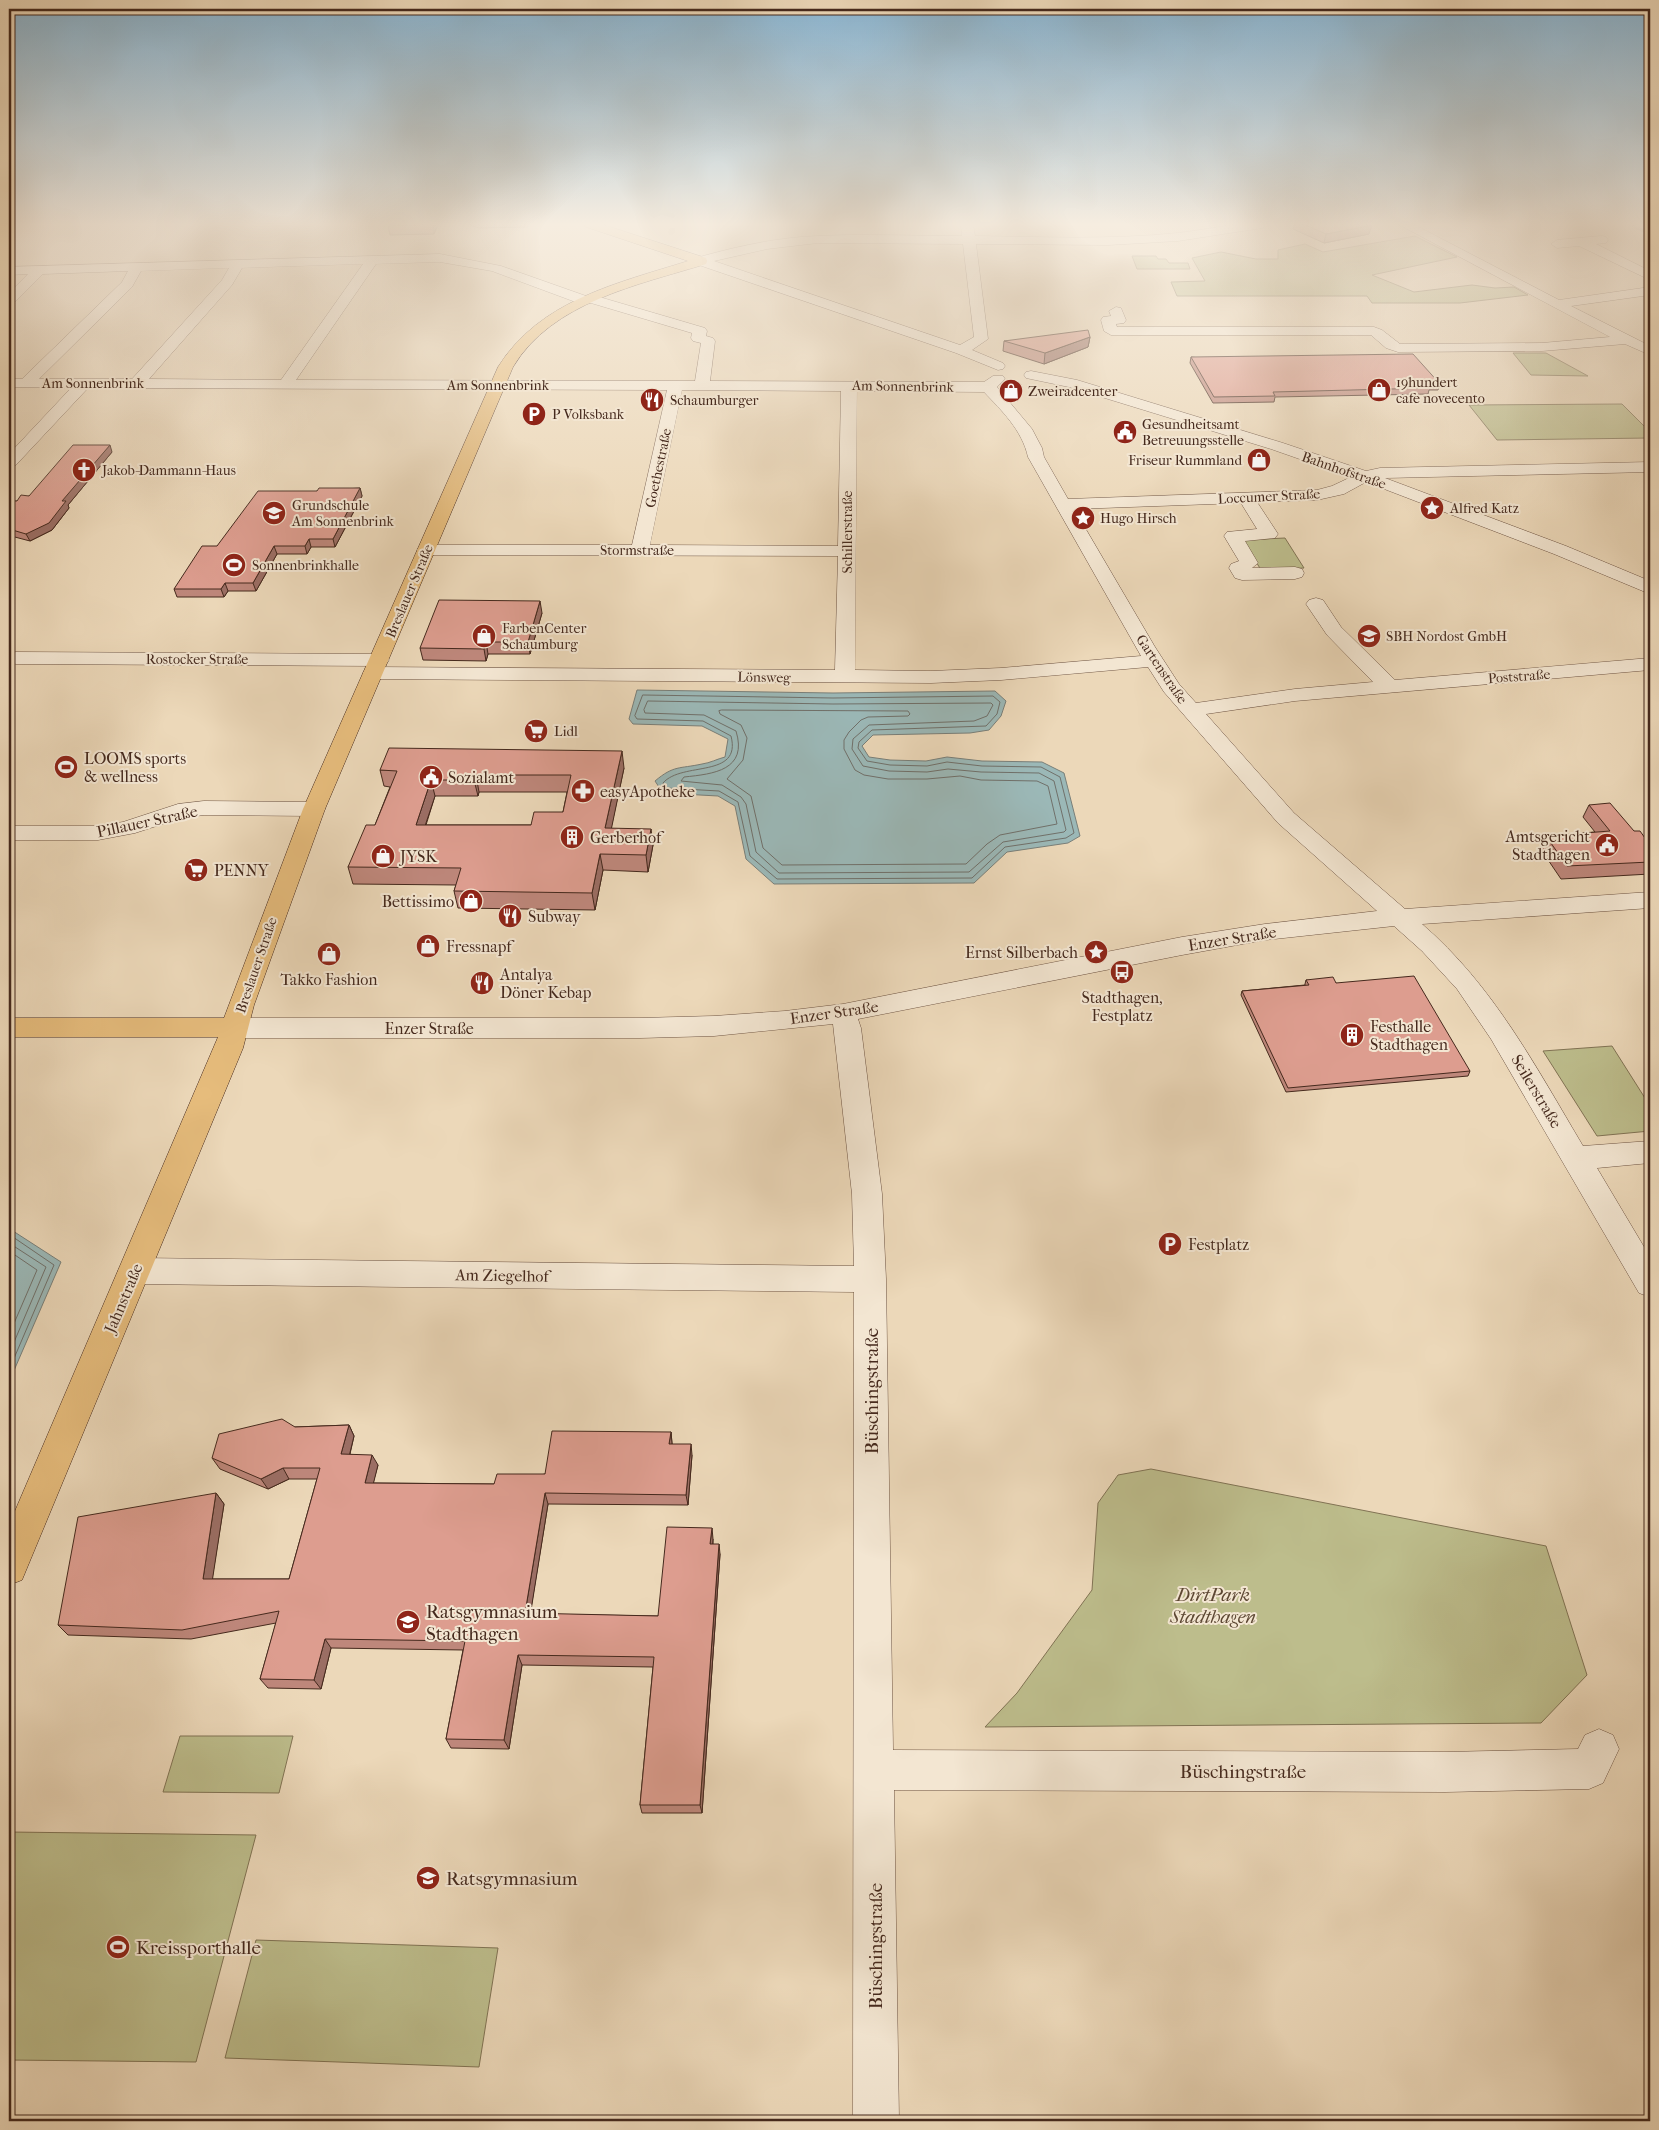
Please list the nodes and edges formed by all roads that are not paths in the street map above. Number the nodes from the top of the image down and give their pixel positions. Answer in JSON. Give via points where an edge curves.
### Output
{"nodes":[{"id":1,"x":87,"y":323,"type":"edge"},
{"id":2,"x":190,"y":323,"type":"edge"},
{"id":3,"x":327,"y":323,"type":"edge"},
{"id":4,"x":546,"y":323,"type":"edge"},
{"id":5,"x":664,"y":323,"type":"edge"},
{"id":6,"x":883,"y":323,"type":"edge"},
{"id":7,"x":979,"y":323,"type":"edge"},
{"id":8,"x":1109,"y":323,"type":"edge"},
{"id":9,"x":1594,"y":323,"type":"edge"},
{"id":10,"x":1627,"y":340,"type":"junction"},
{"id":11,"x":961,"y":350,"type":"junction"},
{"id":12,"x":1650,"y":351,"type":"edge"},
{"id":13,"x":1009,"y":375,"type":"junction"},
{"id":14,"x":9,"y":382,"type":"edge"},
{"id":15,"x":26,"y":383,"type":"junction"},
{"id":16,"x":84,"y":383,"type":"junction"},
{"id":17,"x":137,"y":383,"type":"junction"},
{"id":18,"x":284,"y":384,"type":"junction"},
{"id":19,"x":497,"y":385,"type":"junction"},
{"id":20,"x":676,"y":385,"type":"junction"},
{"id":21,"x":702,"y":385,"type":"junction"},
{"id":22,"x":849,"y":386,"type":"junction"},
{"id":23,"x":17,"y":446,"type":"edge"},
{"id":24,"x":9,"y":463,"type":"edge"},
{"id":25,"x":1650,"y":468,"type":"edge"},
{"id":26,"x":1365,"y":476,"type":"junction"},
{"id":27,"x":1246,"y":498,"type":"junction"},
{"id":28,"x":1064,"y":504,"type":"junction"},
{"id":29,"x":426,"y":550,"type":"junction"},
{"id":30,"x":640,"y":550,"type":"junction"},
{"id":31,"x":848,"y":551,"type":"junction"},
{"id":32,"x":1295,"y":573,"type":"dead end"},
{"id":33,"x":1650,"y":588,"type":"edge"},
{"id":34,"x":1316,"y":604,"type":"dead end"},
{"id":35,"x":16,"y":658,"type":"dead end"},
{"id":36,"x":1153,"y":661,"type":"junction"},
{"id":37,"x":1650,"y":664,"type":"edge"},
{"id":38,"x":376,"y":667,"type":"junction"},
{"id":39,"x":845,"y":677,"type":"junction"},
{"id":40,"x":1389,"y":686,"type":"junction"},
{"id":41,"x":1190,"y":710,"type":"junction"},
{"id":42,"x":314,"y":809,"type":"junction"},
{"id":43,"x":9,"y":832,"type":"edge"},
{"id":44,"x":1650,"y":900,"type":"edge"},
{"id":45,"x":1400,"y":916,"type":"junction"},
{"id":46,"x":843,"y":1013,"type":"junction"},
{"id":47,"x":9,"y":1028,"type":"edge"},
{"id":48,"x":235,"y":1028,"type":"junction"},
{"id":49,"x":1650,"y":1152,"type":"edge"},
{"id":50,"x":1576,"y":1158,"type":"junction"},
{"id":51,"x":134,"y":1271,"type":"junction"},
{"id":52,"x":870,"y":1279,"type":"junction"},
{"id":53,"x":1650,"y":1284,"type":"edge"},
{"id":54,"x":9,"y":1567,"type":"edge"},
{"id":55,"x":1599,"y":1748,"type":"dead end"},
{"id":56,"x":874,"y":1770,"type":"junction"},
{"id":57,"x":876,"y":2121,"type":"edge"}],
"edges":[{"from":1,"to":15,"type":"street"},
{"from":2,"to":17,"type":"street"},
{"from":3,"to":18,"type":"street"},
{"from":4,"to":19,"type":"main road","name":"Breslauer Straße","via":[[515,353]]},
{"from":5,"to":21,"type":"street","via":[[704,336]]},
{"from":6,"to":11,"type":"street","name":"Bahnhofstraße"},
{"from":7,"to":11,"type":"street","via":[[981,339]]},
{"from":8,"to":10,"type":"street","via":[[1111,330],[1374,331],[1381,334],[1390,346],[1398,348],[1542,347]]},
{"from":9,"to":10,"type":"street"},
{"from":10,"to":12,"type":"street"},
{"from":11,"to":13,"type":"street","name":"Bahnhofstraße"},
{"from":13,"to":22,"type":"street","name":"Am Sonnenbrink"},
{"from":13,"to":26,"type":"street","name":"Bahnhofstraße","via":[[1072,383]]},
{"from":13,"to":28,"type":"street","name":"Gartenstraße","via":[[1023,429]]},
{"from":14,"to":15,"type":"street","name":"Am Sonnenbrink"},
{"from":15,"to":16,"type":"street","name":"Am Sonnenbrink"},
{"from":16,"to":17,"type":"street","name":"Am Sonnenbrink"},
{"from":16,"to":23,"type":"street"},
{"from":17,"to":18,"type":"street","name":"Am Sonnenbrink"},
{"from":18,"to":19,"type":"street","name":"Am Sonnenbrink"},
{"from":19,"to":20,"type":"street","name":"Am Sonnenbrink"},
{"from":19,"to":29,"type":"main road","name":"Breslauer Straße"},
{"from":20,"to":21,"type":"street","name":"Am Sonnenbrink"},
{"from":20,"to":30,"type":"street","name":"Goethestraße"},
{"from":21,"to":22,"type":"street","name":"Am Sonnenbrink"},
{"from":22,"to":31,"type":"street","name":"Schillerstraße"},
{"from":23,"to":24,"type":"street"},
{"from":25,"to":26,"type":"street","name":"Loccumer Straße","via":[[1400,472]]},
{"from":26,"to":27,"type":"street","name":"Loccumer Straße","via":[[1338,490],[1317,495]]},
{"from":26,"to":33,"type":"street","name":"Bahnhofstraße"},
{"from":27,"to":28,"type":"street","name":"Loccumer Straße"},
{"from":27,"to":32,"type":"street","via":[[1269,534],[1233,536],[1248,563],[1238,568],[1242,574]]},
{"from":28,"to":36,"type":"street","name":"Gartenstraße"},
{"from":29,"to":30,"type":"street","name":"Stormstraße"},
{"from":29,"to":38,"type":"main road","name":"Breslauer Straße"},
{"from":30,"to":31,"type":"street","name":"Stormstraße"},
{"from":31,"to":39,"type":"street","name":"Schillerstraße"},
{"from":34,"to":40,"type":"street","via":[[1334,631]]},
{"from":35,"to":38,"type":"street","name":"Rostocker Straße"},
{"from":36,"to":39,"type":"street","name":"Lönsweg","via":[[1001,674]]},
{"from":36,"to":41,"type":"street","name":"Gartenstraße"},
{"from":37,"to":40,"type":"street","name":"Poststraße"},
{"from":38,"to":39,"type":"street","name":"Lönsweg"},
{"from":38,"to":42,"type":"main road","name":"Breslauer Straße"},
{"from":40,"to":41,"type":"street","name":"Poststraße"},
{"from":41,"to":45,"type":"street","name":"Gartenstraße","via":[[1286,818]]},
{"from":42,"to":43,"type":"street","name":"Pillauer Straße","via":[[204,808],[98,833]]},
{"from":42,"to":48,"type":"main road","name":"Breslauer Straße","via":[[268,928]]},
{"from":44,"to":45,"type":"street","name":"Enzer Straße"},
{"from":45,"to":46,"type":"street","name":"Enzer Straße","via":[[1202,942]]},
{"from":45,"to":50,"type":"street","name":"Seilerstraße","via":[[1466,983],[1501,1032]]},
{"from":46,"to":48,"type":"street","name":"Enzer Straße","via":[[714,1026],[649,1028]]},
{"from":46,"to":52,"type":"street","name":"Büschingstraße","via":[[848,1028],[867,1194]]},
{"from":47,"to":48,"type":"main road","name":"Enzer Straße"},
{"from":48,"to":51,"type":"main road","name":"Jahnstraße"},
{"from":49,"to":50,"type":"street"},
{"from":50,"to":53,"type":"street","name":"Seilerstraße"},
{"from":51,"to":52,"type":"street","name":"Am Ziegelhof"},
{"from":51,"to":54,"type":"main road","name":"Jahnstraße"},
{"from":52,"to":56,"type":"street","name":"Büschingstraße"},
{"from":55,"to":56,"type":"street","name":"Büschingstraße","via":[[1589,1769],[1445,1772]]},
{"from":56,"to":57,"type":"street","name":"Büschingstraße"}]}
